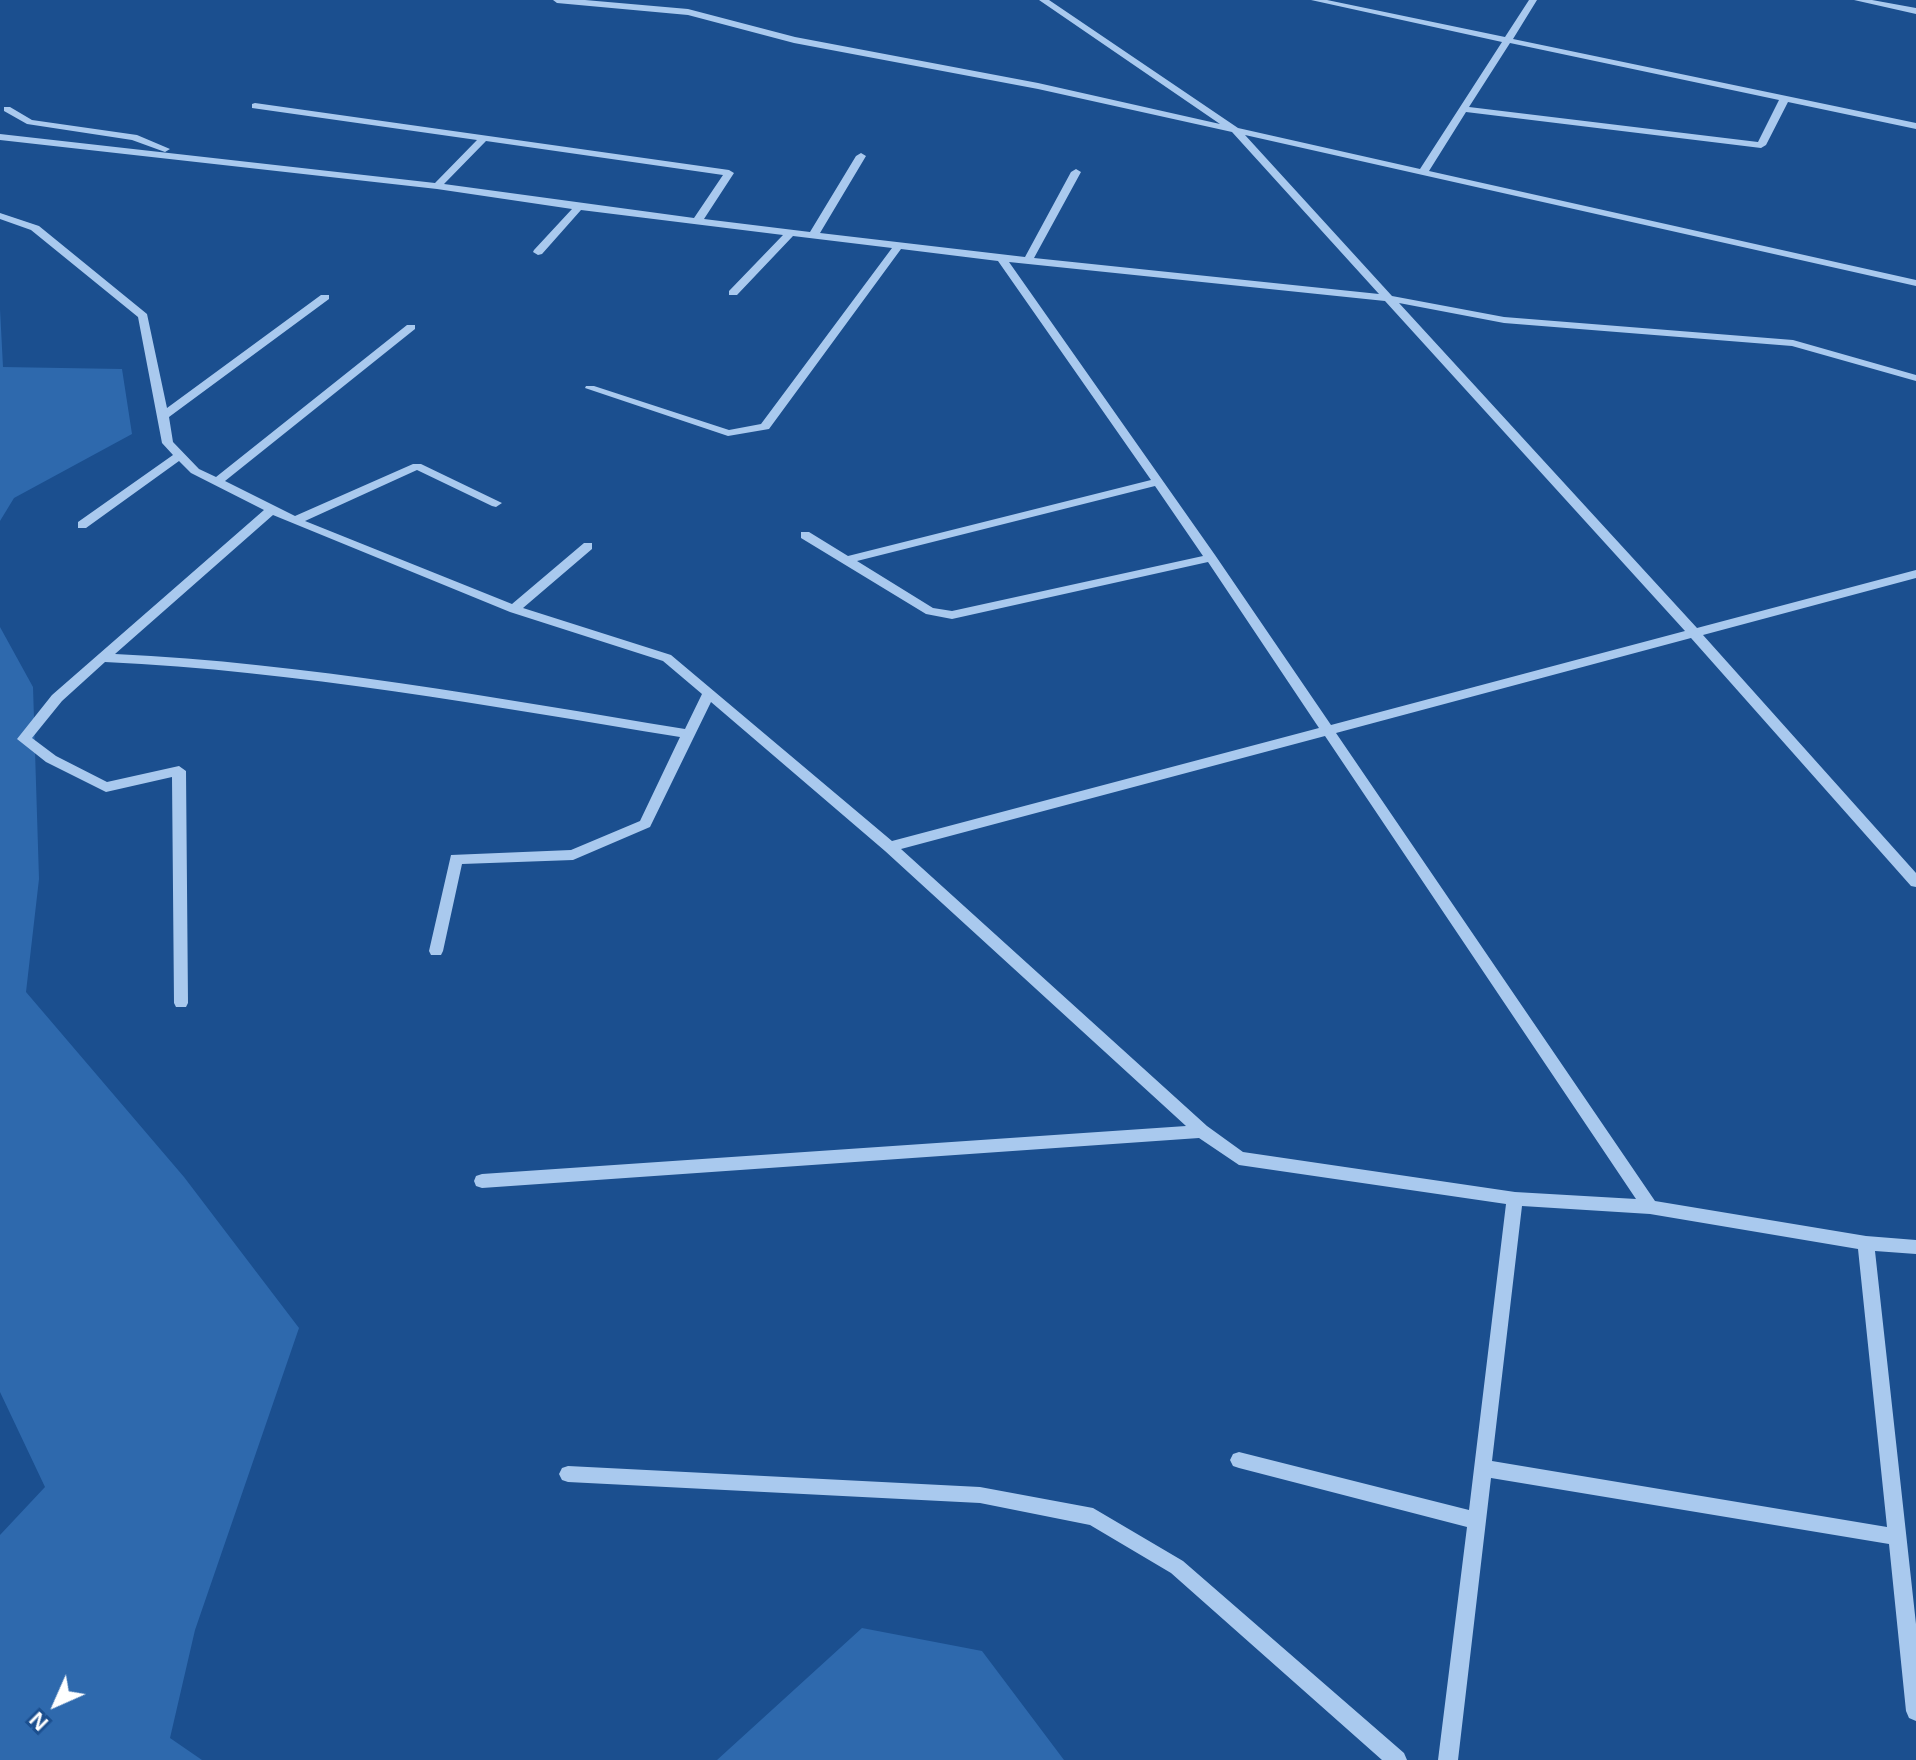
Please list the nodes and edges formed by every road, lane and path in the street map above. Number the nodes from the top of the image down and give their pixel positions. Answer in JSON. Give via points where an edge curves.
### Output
{"nodes":[{"id":1,"x":557,"y":0,"type":"edge"},
{"id":2,"x":1043,"y":0,"type":"edge"},
{"id":3,"x":1315,"y":0,"type":"edge"},
{"id":4,"x":1533,"y":0,"type":"edge"},
{"id":5,"x":1858,"y":0,"type":"edge"},
{"id":6,"x":1916,"y":11,"type":"edge"},
{"id":7,"x":1507,"y":41,"type":"junction"},
{"id":8,"x":1785,"y":98,"type":"junction"},
{"id":9,"x":255,"y":106,"type":"dead end"},
{"id":10,"x":7,"y":109,"type":"dead end"},
{"id":11,"x":1463,"y":109,"type":"junction"},
{"id":12,"x":1916,"y":126,"type":"edge"},
{"id":13,"x":1235,"y":130,"type":"junction"},
{"id":14,"x":0,"y":137,"type":"edge"},
{"id":15,"x":484,"y":138,"type":"junction"},
{"id":16,"x":861,"y":156,"type":"dead end"},
{"id":17,"x":184,"y":157,"type":"junction"},
{"id":18,"x":1076,"y":172,"type":"dead end"},
{"id":19,"x":1423,"y":172,"type":"junction"},
{"id":20,"x":437,"y":186,"type":"junction"},
{"id":21,"x":579,"y":207,"type":"junction"},
{"id":22,"x":0,"y":216,"type":"edge"},
{"id":23,"x":698,"y":220,"type":"junction"},
{"id":24,"x":792,"y":231,"type":"junction"},
{"id":25,"x":814,"y":234,"type":"junction"},
{"id":26,"x":900,"y":244,"type":"junction"},
{"id":27,"x":538,"y":252,"type":"dead end"},
{"id":28,"x":1001,"y":258,"type":"junction"},
{"id":29,"x":1028,"y":261,"type":"junction"},
{"id":30,"x":1916,"y":283,"type":"edge"},
{"id":31,"x":733,"y":293,"type":"dead end"},
{"id":32,"x":325,"y":297,"type":"dead end"},
{"id":33,"x":1388,"y":298,"type":"junction"},
{"id":34,"x":411,"y":327,"type":"dead end"},
{"id":35,"x":1916,"y":378,"type":"edge"},
{"id":36,"x":590,"y":388,"type":"dead end"},
{"id":37,"x":162,"y":417,"type":"junction"},
{"id":38,"x":180,"y":455,"type":"junction"},
{"id":39,"x":217,"y":482,"type":"junction"},
{"id":40,"x":1158,"y":482,"type":"junction"},
{"id":41,"x":496,"y":503,"type":"dead end"},
{"id":42,"x":271,"y":510,"type":"junction"},
{"id":43,"x":295,"y":521,"type":"junction"},
{"id":44,"x":82,"y":525,"type":"dead end"},
{"id":45,"x":805,"y":535,"type":"dead end"},
{"id":46,"x":588,"y":546,"type":"dead end"},
{"id":47,"x":1211,"y":558,"type":"junction"},
{"id":48,"x":846,"y":560,"type":"junction"},
{"id":49,"x":1916,"y":574,"type":"edge"},
{"id":50,"x":514,"y":609,"type":"junction"},
{"id":51,"x":1695,"y":634,"type":"junction"},
{"id":52,"x":102,"y":658,"type":"junction"},
{"id":53,"x":709,"y":692,"type":"junction"},
{"id":54,"x":1329,"y":732,"type":"junction"},
{"id":55,"x":688,"y":734,"type":"junction"},
{"id":56,"x":890,"y":847,"type":"junction"},
{"id":57,"x":1916,"y":882,"type":"edge"},
{"id":58,"x":436,"y":951,"type":"dead end"},
{"id":59,"x":181,"y":1003,"type":"dead end"},
{"id":60,"x":1202,"y":1131,"type":"junction"},
{"id":61,"x":482,"y":1181,"type":"dead end"},
{"id":62,"x":1515,"y":1199,"type":"junction"},
{"id":63,"x":1650,"y":1207,"type":"junction"},
{"id":64,"x":1866,"y":1243,"type":"junction"},
{"id":65,"x":1916,"y":1247,"type":"edge"},
{"id":66,"x":1239,"y":1460,"type":"dead end"},
{"id":67,"x":1483,"y":1468,"type":"junction"},
{"id":68,"x":568,"y":1474,"type":"dead end"},
{"id":69,"x":1477,"y":1521,"type":"junction"},
{"id":70,"x":1898,"y":1537,"type":"junction"},
{"id":71,"x":1916,"y":1711,"type":"edge"},
{"id":72,"x":1397,"y":1760,"type":"edge"},
{"id":73,"x":1448,"y":1760,"type":"edge"}],
"edges":[{"from":1,"to":13,"type":"street","via":[[688,12],[794,40]]},
{"from":2,"to":13,"type":"street"},
{"from":3,"to":7,"type":"street"},
{"from":4,"to":7,"type":"street"},
{"from":5,"to":6,"type":"street"},
{"from":7,"to":8,"type":"street"},
{"from":7,"to":11,"type":"street"},
{"from":8,"to":11,"type":"street","via":[[1761,145]]},
{"from":8,"to":12,"type":"street"},
{"from":9,"to":15,"type":"street"},
{"from":10,"to":17,"type":"street","via":[[30,122],[134,137]]},
{"from":11,"to":19,"type":"street"},
{"from":13,"to":19,"type":"street"},
{"from":13,"to":33,"type":"street"},
{"from":14,"to":17,"type":"street"},
{"from":15,"to":20,"type":"street"},
{"from":15,"to":23,"type":"street","via":[[729,173]]},
{"from":16,"to":25,"type":"street"},
{"from":17,"to":20,"type":"street"},
{"from":18,"to":29,"type":"street"},
{"from":19,"to":30,"type":"street"},
{"from":20,"to":21,"type":"street"},
{"from":21,"to":23,"type":"street"},
{"from":21,"to":27,"type":"street"},
{"from":22,"to":37,"type":"street","via":[[35,228],[143,316]]},
{"from":23,"to":24,"type":"street"},
{"from":24,"to":25,"type":"street"},
{"from":24,"to":31,"type":"street"},
{"from":25,"to":26,"type":"street"},
{"from":26,"to":28,"type":"street"},
{"from":26,"to":36,"type":"street","via":[[765,427],[728,433]]},
{"from":28,"to":29,"type":"street"},
{"from":28,"to":40,"type":"street"},
{"from":29,"to":33,"type":"street"},
{"from":32,"to":37,"type":"street"},
{"from":33,"to":35,"type":"street","via":[[1504,320],[1793,343]]},
{"from":33,"to":51,"type":"street"},
{"from":34,"to":39,"type":"street"},
{"from":37,"to":38,"type":"street","via":[[168,443]]},
{"from":38,"to":39,"type":"street","via":[[195,471]]},
{"from":38,"to":44,"type":"street"},
{"from":39,"to":42,"type":"street"},
{"from":40,"to":47,"type":"street"},
{"from":40,"to":48,"type":"street"},
{"from":41,"to":43,"type":"street","via":[[417,466]]},
{"from":42,"to":43,"type":"street"},
{"from":42,"to":52,"type":"street"},
{"from":43,"to":50,"type":"street"},
{"from":45,"to":48,"type":"street"},
{"from":46,"to":50,"type":"street"},
{"from":47,"to":48,"type":"street","via":[[952,615],[930,611]]},
{"from":47,"to":54,"type":"street"},
{"from":49,"to":51,"type":"street"},
{"from":50,"to":53,"type":"street","via":[[667,658]]},
{"from":51,"to":54,"type":"street"},
{"from":51,"to":57,"type":"street"},
{"from":52,"to":55,"type":"street","via":[[362,681]]},
{"from":52,"to":59,"type":"street","via":[[57,698],[24,739],[106,787],[179,771]]},
{"from":53,"to":55,"type":"street"},
{"from":53,"to":56,"type":"street"},
{"from":54,"to":56,"type":"street"},
{"from":54,"to":63,"type":"street"},
{"from":55,"to":58,"type":"street","via":[[645,824],[573,855],[456,859]]},
{"from":56,"to":60,"type":"street"},
{"from":60,"to":61,"type":"street"},
{"from":60,"to":62,"type":"street","via":[[1239,1158]]},
{"from":62,"to":63,"type":"street"},
{"from":62,"to":67,"type":"street"},
{"from":63,"to":64,"type":"street"},
{"from":64,"to":65,"type":"street"},
{"from":64,"to":70,"type":"street"},
{"from":66,"to":69,"type":"street"},
{"from":67,"to":69,"type":"street"},
{"from":67,"to":70,"type":"street"},
{"from":68,"to":72,"type":"street","via":[[980,1495],[1093,1517],[1177,1567]]},
{"from":69,"to":73,"type":"street"},
{"from":70,"to":71,"type":"street"}]}
